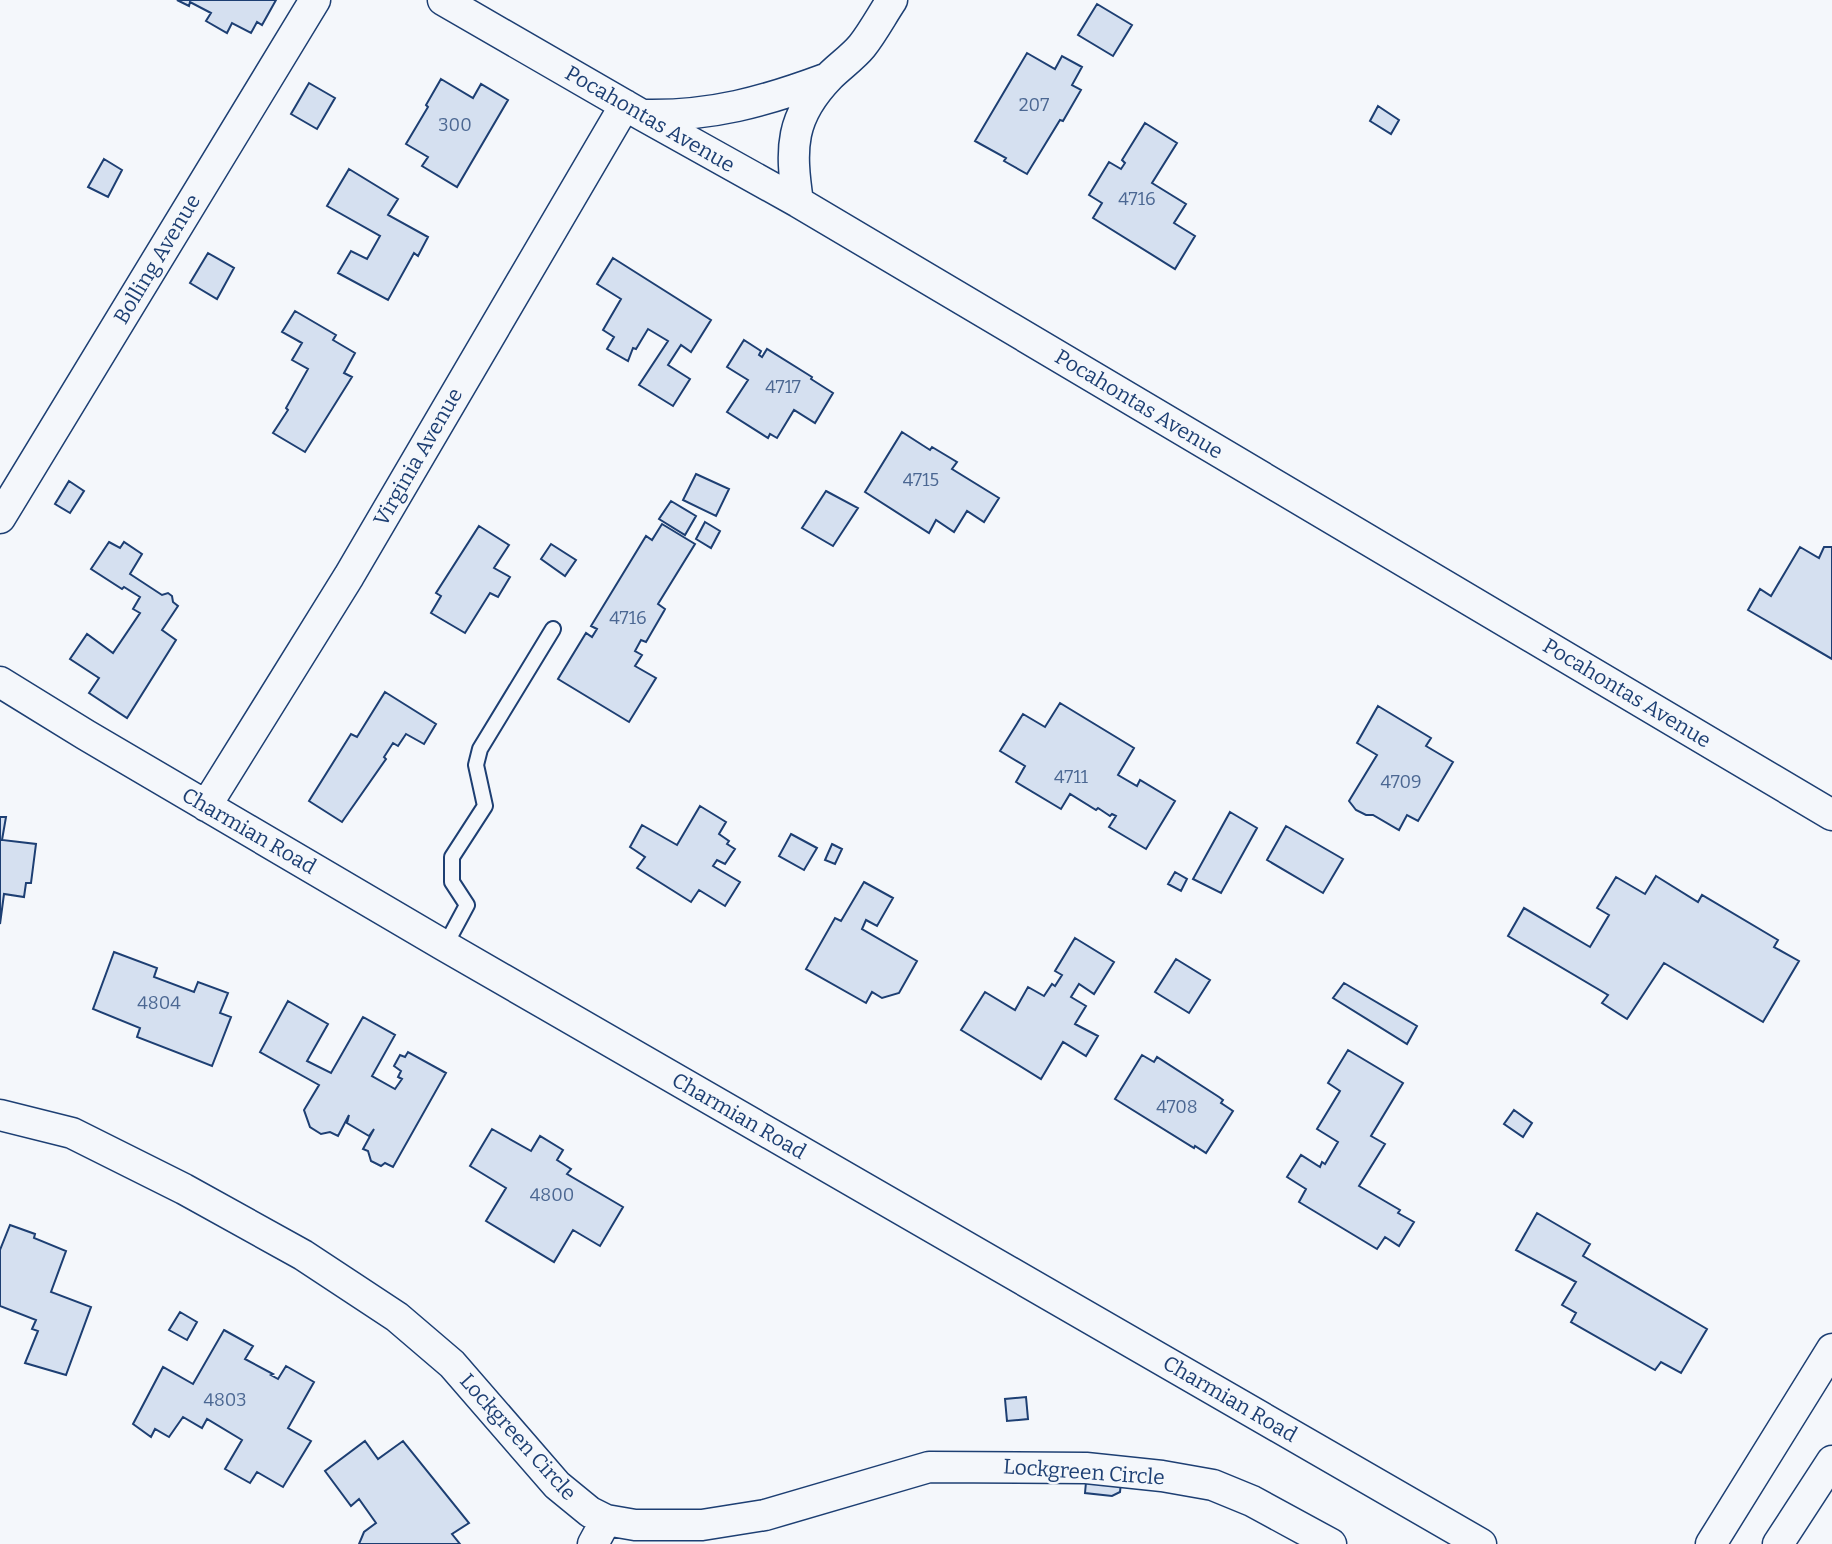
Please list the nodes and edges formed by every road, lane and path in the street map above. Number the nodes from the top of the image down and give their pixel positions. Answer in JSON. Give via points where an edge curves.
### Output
{"nodes":[{"id":1,"x":314,"y":0,"type":"edge"},
{"id":2,"x":443,"y":0,"type":"edge"},
{"id":3,"x":892,"y":0,"type":"edge"},
{"id":4,"x":829,"y":77,"type":"junction"},
{"id":5,"x":633,"y":110,"type":"junction"},
{"id":6,"x":798,"y":202,"type":"junction"},
{"id":7,"x":0,"y":518,"type":"edge"},
{"id":8,"x":553,"y":629,"type":"dead end"},
{"id":9,"x":0,"y":682,"type":"edge"},
{"id":10,"x":206,"y":806,"type":"junction"},
{"id":11,"x":1832,"y":815,"type":"edge"},
{"id":12,"x":445,"y":946,"type":"junction"},
{"id":13,"x":0,"y":1115,"type":"edge"},
{"id":14,"x":1832,"y":1349,"type":"edge"},
{"id":15,"x":1832,"y":1461,"type":"edge"},
{"id":16,"x":599,"y":1532,"type":"edge"},
{"id":17,"x":1331,"y":1544,"type":"edge"},
{"id":18,"x":1481,"y":1544,"type":"edge"},
{"id":19,"x":1712,"y":1544,"type":"edge"},
{"id":20,"x":1778,"y":1544,"type":"edge"}],
"edges":[{"from":1,"to":7,"type":"street","name":"Bolling Avenue"},
{"from":2,"to":5,"type":"street","name":"Pocahontas Avenue"},
{"from":3,"to":4,"type":"street","via":[[862,47]]},
{"from":4,"to":5,"type":"street","via":[[775,98],[724,110],[684,116]]},
{"from":4,"to":6,"type":"street","via":[[806,104],[795,129],[793,170]]},
{"from":5,"to":6,"type":"street","name":"Pocahontas Avenue"},
{"from":5,"to":10,"type":"street","name":"Virginia Avenue"},
{"from":6,"to":11,"type":"street","name":"Pocahontas Avenue"},
{"from":8,"to":12,"type":"lane","via":[[480,749],[476,765],[485,806],[452,856],[452,882],[467,905]]},
{"from":9,"to":10,"type":"street","name":"Charmian Road"},
{"from":10,"to":12,"type":"street","name":"Charmian Road"},
{"from":12,"to":18,"type":"street","name":"Charmian Road"},
{"from":13,"to":16,"type":"street","name":"Lockgreen Circle","via":[[72,1133],[184,1189],[303,1255],[397,1317],[452,1364],[557,1485],[590,1513]]},
{"from":14,"to":19,"type":"street"},
{"from":15,"to":20,"type":"street"},
{"from":16,"to":17,"type":"street","name":"Lockgreen Circle","via":[[635,1525],[702,1525],[765,1515],[929,1467],[1086,1468],[1213,1485]]}]}
